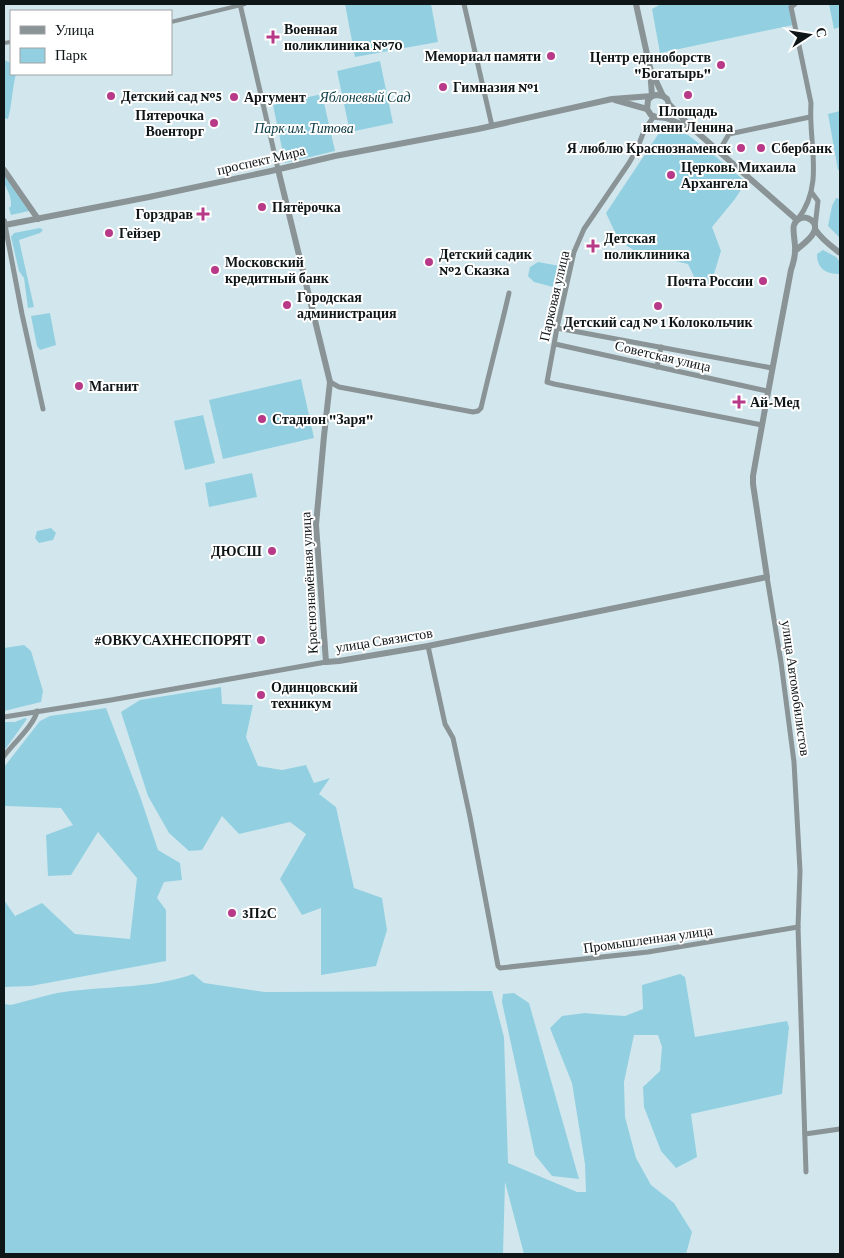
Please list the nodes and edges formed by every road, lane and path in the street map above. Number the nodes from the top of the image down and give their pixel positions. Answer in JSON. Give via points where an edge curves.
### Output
{"nodes":[{"id":1,"x":242,"y":4,"type":"edge"},
{"id":2,"x":464,"y":4,"type":"edge"},
{"id":3,"x":636,"y":4,"type":"edge"},
{"id":4,"x":795,"y":4,"type":"edge"},
{"id":5,"x":172,"y":22,"type":"edge"},
{"id":6,"x":650,"y":68,"type":"junction"},
{"id":7,"x":652,"y":96,"type":"junction"},
{"id":8,"x":663,"y":96,"type":"junction"},
{"id":9,"x":612,"y":99,"type":"junction"},
{"id":10,"x":669,"y":104,"type":"junction"},
{"id":11,"x":647,"y":109,"type":"junction"},
{"id":12,"x":654,"y":116,"type":"junction"},
{"id":13,"x":662,"y":117,"type":"junction"},
{"id":14,"x":810,"y":117,"type":"junction"},
{"id":15,"x":492,"y":126,"type":"junction"},
{"id":16,"x":691,"y":127,"type":"junction"},
{"id":17,"x":719,"y":151,"type":"junction"},
{"id":18,"x":278,"y":169,"type":"junction"},
{"id":19,"x":4,"y":171,"type":"edge"},
{"id":20,"x":812,"y":193,"type":"junction"},
{"id":21,"x":38,"y":219,"type":"junction"},
{"id":22,"x":797,"y":220,"type":"junction"},
{"id":23,"x":4,"y":223,"type":"edge"},
{"id":24,"x":795,"y":232,"type":"junction"},
{"id":25,"x":813,"y":232,"type":"junction"},
{"id":26,"x":795,"y":251,"type":"junction"},
{"id":27,"x":840,"y":253,"type":"edge"},
{"id":28,"x":509,"y":293,"type":"dead end"},
{"id":29,"x":557,"y":328,"type":"junction"},
{"id":30,"x":554,"y":344,"type":"junction"},
{"id":31,"x":662,"y":348,"type":"junction"},
{"id":32,"x":657,"y":366,"type":"junction"},
{"id":33,"x":772,"y":368,"type":"junction"},
{"id":34,"x":330,"y":382,"type":"junction"},
{"id":35,"x":767,"y":391,"type":"junction"},
{"id":36,"x":43,"y":409,"type":"dead end"},
{"id":37,"x":762,"y":425,"type":"junction"},
{"id":38,"x":767,"y":577,"type":"junction"},
{"id":39,"x":428,"y":646,"type":"junction"},
{"id":40,"x":326,"y":662,"type":"junction"},
{"id":41,"x":37,"y":711,"type":"junction"},
{"id":42,"x":4,"y":717,"type":"edge"},
{"id":43,"x":4,"y":756,"type":"edge"},
{"id":44,"x":798,"y":927,"type":"junction"},
{"id":45,"x":840,"y":1129,"type":"edge"},
{"id":46,"x":805,"y":1134,"type":"junction"},
{"id":47,"x":806,"y":1172,"type":"dead end"}],
"edges":[{"from":1,"to":5,"type":"street"},
{"from":1,"to":18,"type":"street","name":"Краснознамённая улица"},
{"from":2,"to":15,"type":"street"},
{"from":3,"to":6,"type":"street"},
{"from":4,"to":14,"type":"street","via":[[791,7],[811,103]]},
{"from":6,"to":7,"type":"street"},
{"from":6,"to":8,"type":"street"},
{"from":7,"to":8,"type":"street"},
{"from":7,"to":9,"type":"street","name":"проспект Мира"},
{"from":7,"to":11,"type":"street"},
{"from":8,"to":10,"type":"street"},
{"from":9,"to":11,"type":"street","name":"проспект Мира"},
{"from":9,"to":15,"type":"street","name":"проспект Мира"},
{"from":10,"to":13,"type":"street","via":[[669,110]]},
{"from":10,"to":16,"type":"street"},
{"from":11,"to":12,"type":"street"},
{"from":12,"to":13,"type":"street"},
{"from":12,"to":29,"type":"street","name":"Парковая улица","via":[[629,163],[584,229],[574,252]]},
{"from":13,"to":16,"type":"street"},
{"from":14,"to":17,"type":"street","via":[[729,134]]},
{"from":14,"to":20,"type":"street","via":[[814,163]]},
{"from":15,"to":18,"type":"street","name":"проспект Мира"},
{"from":16,"to":17,"type":"street"},
{"from":17,"to":22,"type":"street"},
{"from":18,"to":21,"type":"street","name":"проспект Мира"},
{"from":18,"to":34,"type":"street","name":"Краснознамённая улица"},
{"from":19,"to":21,"type":"street"},
{"from":20,"to":22,"type":"street"},
{"from":20,"to":25,"type":"street","via":[[818,200]]},
{"from":21,"to":23,"type":"street","name":"проспект Мира"},
{"from":22,"to":24,"type":"street"},
{"from":22,"to":25,"type":"street","via":[[804,217],[813,222]]},
{"from":23,"to":36,"type":"street"},
{"from":24,"to":25,"type":"street","via":[[801,238]]},
{"from":24,"to":26,"type":"street","name":"улица Автомобилистов"},
{"from":25,"to":26,"type":"street"},
{"from":25,"to":27,"type":"street"},
{"from":26,"to":33,"type":"street","name":"улица Автомобилистов"},
{"from":28,"to":34,"type":"street","via":[[478,411],[338,387]]},
{"from":29,"to":30,"type":"street","name":"Парковая улица"},
{"from":29,"to":31,"type":"street"},
{"from":30,"to":32,"type":"street","name":"Советская улица"},
{"from":30,"to":37,"type":"street","name":"Парковая улица","via":[[547,382]]},
{"from":31,"to":32,"type":"street"},
{"from":31,"to":33,"type":"street"},
{"from":32,"to":35,"type":"street","name":"Советская улица"},
{"from":33,"to":35,"type":"street","name":"улица Автомобилистов"},
{"from":34,"to":40,"type":"street","name":"Краснознамённая улица","via":[[316,525]]},
{"from":35,"to":37,"type":"street","name":"улица Автомобилистов"},
{"from":37,"to":38,"type":"street","name":"улица Автомобилистов","via":[[752,480]]},
{"from":38,"to":39,"type":"street","name":"улица Связистов"},
{"from":38,"to":44,"type":"street","name":"улица Автомобилистов","via":[[793,755],[800,872]]},
{"from":39,"to":40,"type":"street","name":"улица Связистов"},
{"from":39,"to":44,"type":"street","name":"Промышленная улица","via":[[445,724],[454,738],[500,968],[648,952]]},
{"from":40,"to":41,"type":"street","name":"улица Связистов"},
{"from":41,"to":42,"type":"street","name":"улица Связистов"},
{"from":41,"to":43,"type":"street"},
{"from":44,"to":46,"type":"street","name":"улица Автомобилистов"},
{"from":45,"to":46,"type":"street"},
{"from":46,"to":47,"type":"street","name":"улица Автомобилистов"}]}
